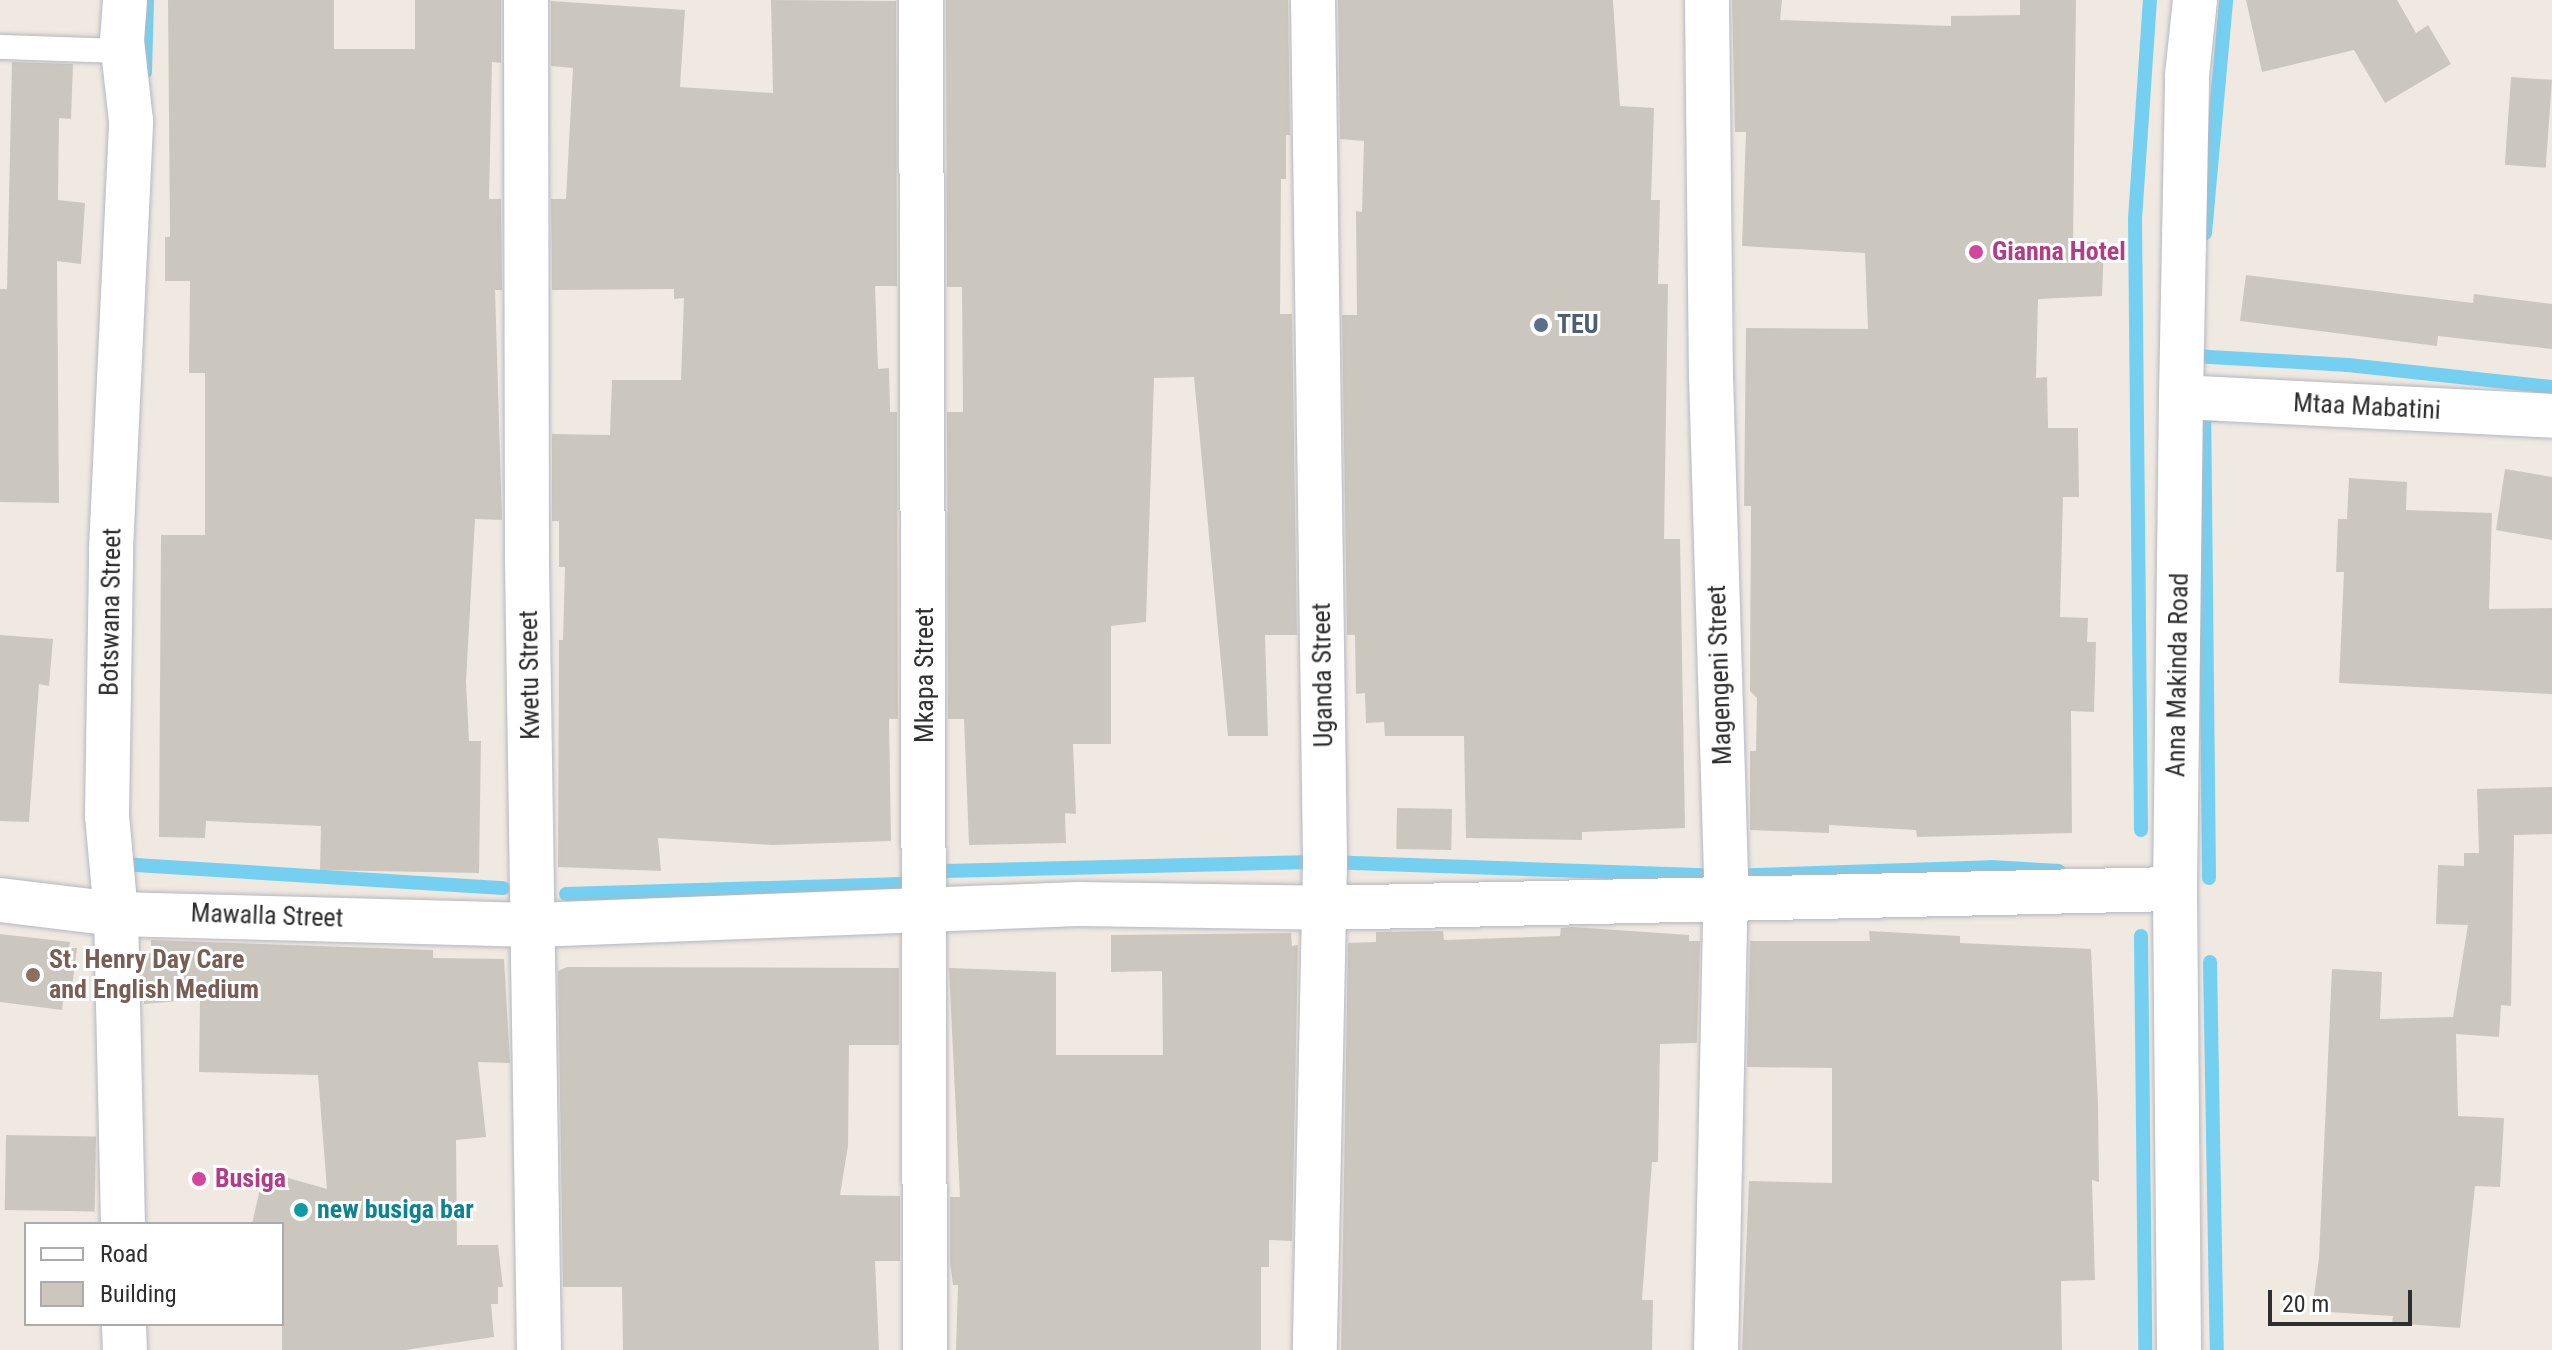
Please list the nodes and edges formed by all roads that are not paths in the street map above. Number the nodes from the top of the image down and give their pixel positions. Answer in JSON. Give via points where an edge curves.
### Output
{"nodes":[{"id":1,"x":526,"y":0,"type":"edge"},
{"id":2,"x":921,"y":0,"type":"edge"},
{"id":3,"x":1313,"y":0,"type":"edge"},
{"id":4,"x":1707,"y":0,"type":"edge"},
{"id":5,"x":2195,"y":0,"type":"edge"},
{"id":6,"x":126,"y":23,"type":"edge"},
{"id":7,"x":0,"y":47,"type":"edge"},
{"id":8,"x":2181,"y":397,"type":"junction"},
{"id":9,"x":2552,"y":416,"type":"edge"},
{"id":10,"x":2175,"y":889,"type":"junction"},
{"id":11,"x":1725,"y":898,"type":"junction"},
{"id":12,"x":0,"y":900,"type":"edge"},
{"id":13,"x":1323,"y":908,"type":"junction"},
{"id":14,"x":116,"y":914,"type":"junction"},
{"id":15,"x":927,"y":914,"type":"junction"},
{"id":16,"x":534,"y":925,"type":"junction"},
{"id":17,"x":123,"y":1222,"type":"edge"},
{"id":18,"x":124,"y":1326,"type":"edge"},
{"id":19,"x":125,"y":1350,"type":"edge"},
{"id":20,"x":539,"y":1350,"type":"edge"},
{"id":21,"x":925,"y":1350,"type":"edge"},
{"id":22,"x":1315,"y":1350,"type":"edge"},
{"id":23,"x":1716,"y":1350,"type":"edge"},
{"id":24,"x":2179,"y":1350,"type":"edge"}],
"edges":[{"from":1,"to":16,"type":"street","name":"Kwetu Street"},
{"from":2,"to":15,"type":"street","name":"Mkapa Street"},
{"from":3,"to":13,"type":"street","name":"Uganda Street"},
{"from":4,"to":11,"type":"street","name":"Magengeni Street"},
{"from":5,"to":8,"type":"street","name":"Anna Makinda Road","via":[[2187,75]]},
{"from":6,"to":7,"type":"lane"},
{"from":6,"to":14,"type":"street","name":"Botswana Street","via":[[131,121],[111,549],[107,816]]},
{"from":8,"to":9,"type":"street","name":"Mtaa Mabatini"},
{"from":8,"to":10,"type":"street","name":"Anna Makinda Road"},
{"from":10,"to":11,"type":"street","name":"Mawalla Street"},
{"from":10,"to":24,"type":"street","name":"Anna Makinda Road"},
{"from":11,"to":13,"type":"street","name":"Mawalla Street"},
{"from":11,"to":23,"type":"street","name":"Magengeni Street"},
{"from":12,"to":14,"type":"street","name":"Mawalla Street"},
{"from":13,"to":15,"type":"street","name":"Mawalla Street","via":[[1137,903]]},
{"from":13,"to":22,"type":"street","name":"Uganda Street"},
{"from":14,"to":16,"type":"street","name":"Mawalla Street"},
{"from":14,"to":17,"type":"street","name":"Botswana Street"},
{"from":15,"to":16,"type":"street","name":"Mawalla Street"},
{"from":15,"to":21,"type":"street","name":"Mkapa Street"},
{"from":16,"to":20,"type":"street","name":"Kwetu Street"},
{"from":18,"to":19,"type":"street"}]}
